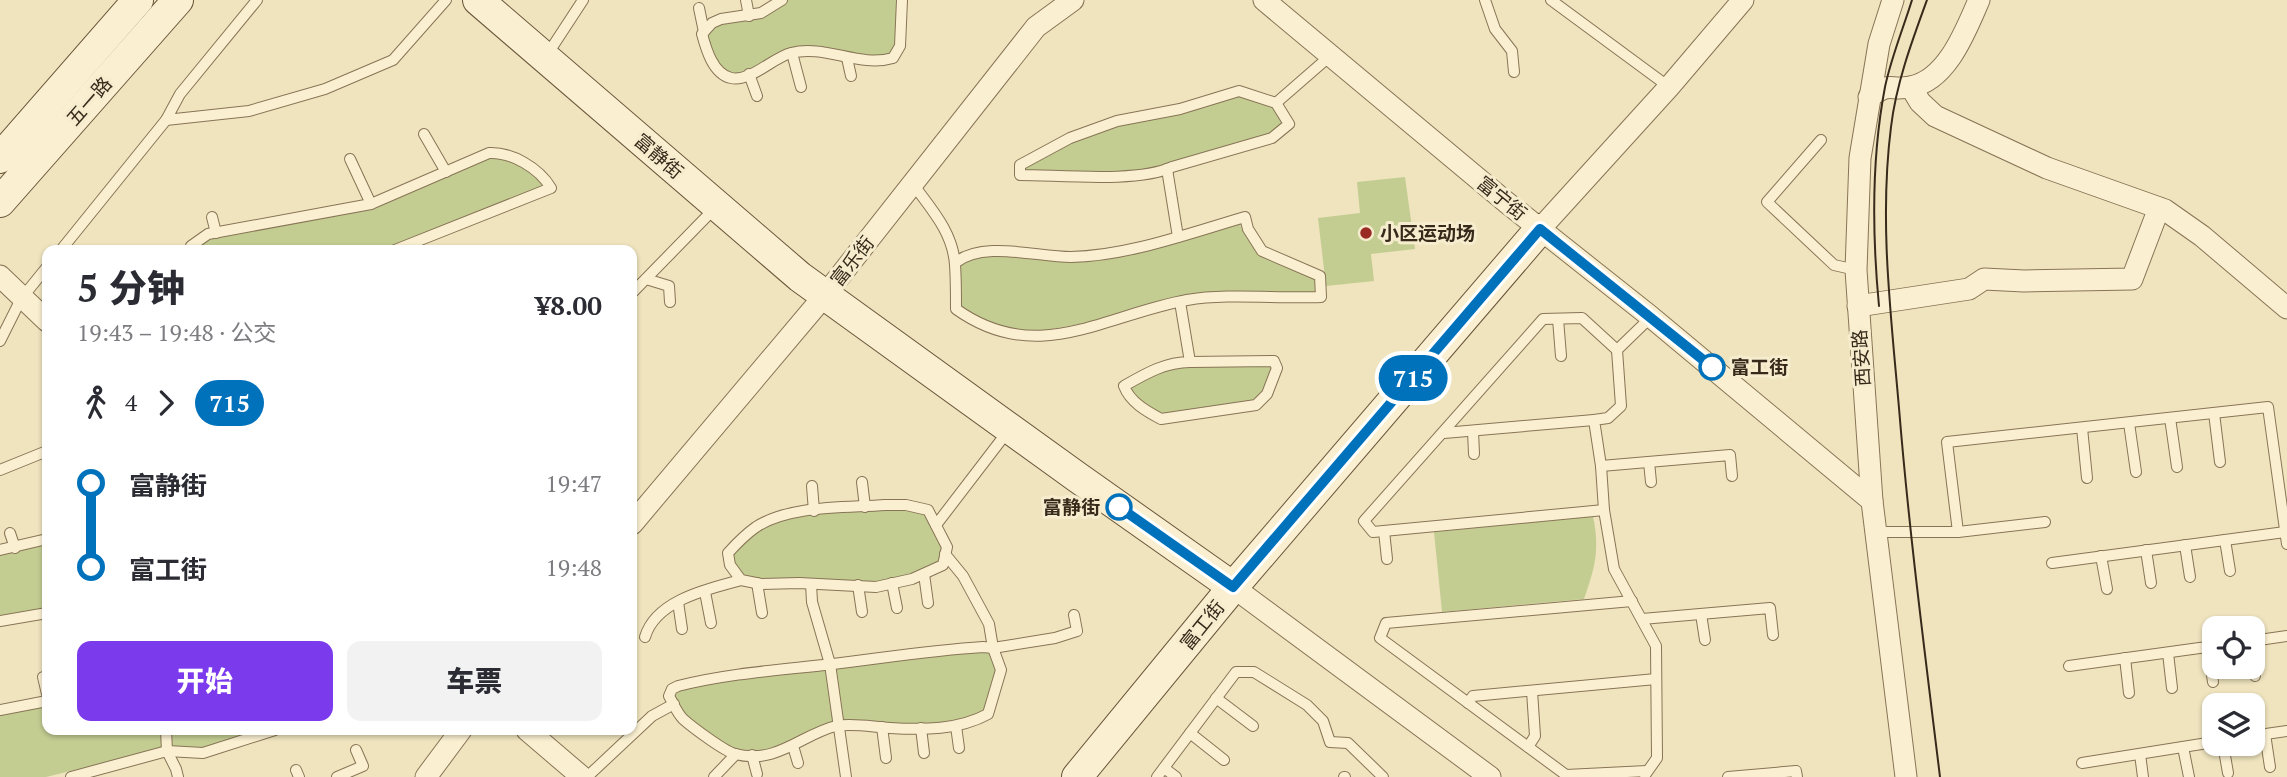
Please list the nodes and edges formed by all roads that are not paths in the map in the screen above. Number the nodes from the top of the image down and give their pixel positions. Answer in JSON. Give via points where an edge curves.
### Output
{"nodes":[{"id":1,"x":138,"y":0,"type":"edge"},
{"id":2,"x":178,"y":0,"type":"edge"},
{"id":3,"x":257,"y":0,"type":"edge"},
{"id":4,"x":446,"y":0,"type":"edge"},
{"id":5,"x":478,"y":0,"type":"edge"},
{"id":6,"x":583,"y":0,"type":"edge"},
{"id":7,"x":746,"y":0,"type":"edge"},
{"id":8,"x":782,"y":0,"type":"edge"},
{"id":9,"x":902,"y":0,"type":"edge"},
{"id":10,"x":1073,"y":0,"type":"edge"},
{"id":11,"x":1264,"y":0,"type":"edge"},
{"id":12,"x":1485,"y":0,"type":"edge"},
{"id":13,"x":1551,"y":0,"type":"edge"},
{"id":14,"x":1743,"y":0,"type":"edge"},
{"id":15,"x":1893,"y":0,"type":"edge"},
{"id":16,"x":1979,"y":0,"type":"edge"},
{"id":17,"x":699,"y":8,"type":"dead end"},
{"id":18,"x":749,"y":16,"type":"junction"},
{"id":19,"x":704,"y":32,"type":"junction"},
{"id":20,"x":792,"y":52,"type":"junction"},
{"id":21,"x":1331,"y":56,"type":"junction"},
{"id":22,"x":545,"y":58,"type":"junction"},
{"id":23,"x":847,"y":58,"type":"junction"},
{"id":24,"x":1514,"y":72,"type":"dead end"},
{"id":25,"x":749,"y":74,"type":"junction"},
{"id":26,"x":851,"y":76,"type":"dead end"},
{"id":27,"x":801,"y":87,"type":"dead end"},
{"id":28,"x":1669,"y":87,"type":"junction"},
{"id":29,"x":1911,"y":87,"type":"junction"},
{"id":30,"x":757,"y":96,"type":"dead end"},
{"id":31,"x":1869,"y":97,"type":"junction"},
{"id":32,"x":1276,"y":103,"type":"junction"},
{"id":33,"x":166,"y":120,"type":"junction"},
{"id":34,"x":424,"y":134,"type":"dead end"},
{"id":35,"x":1821,"y":140,"type":"dead end"},
{"id":36,"x":0,"y":158,"type":"edge"},
{"id":37,"x":350,"y":159,"type":"dead end"},
{"id":38,"x":1167,"y":169,"type":"junction"},
{"id":39,"x":446,"y":172,"type":"junction"},
{"id":40,"x":913,"y":184,"type":"junction"},
{"id":41,"x":544,"y":191,"type":"junction"},
{"id":42,"x":0,"y":202,"type":"edge"},
{"id":43,"x":549,"y":203,"type":"dead end"},
{"id":44,"x":371,"y":204,"type":"junction"},
{"id":45,"x":717,"y":206,"type":"junction"},
{"id":46,"x":2159,"y":208,"type":"junction"},
{"id":47,"x":489,"y":214,"type":"junction"},
{"id":48,"x":212,"y":217,"type":"dead end"},
{"id":49,"x":494,"y":225,"type":"dead end"},
{"id":50,"x":1540,"y":229,"type":"junction"},
{"id":51,"x":216,"y":233,"type":"junction"},
{"id":52,"x":435,"y":234,"type":"junction"},
{"id":53,"x":1178,"y":237,"type":"junction"},
{"id":54,"x":65,"y":245,"type":"edge"},
{"id":55,"x":192,"y":245,"type":"edge"},
{"id":56,"x":408,"y":245,"type":"edge"},
{"id":57,"x":440,"y":245,"type":"edge"},
{"id":58,"x":955,"y":263,"type":"junction"},
{"id":59,"x":1856,"y":270,"type":"junction"},
{"id":60,"x":42,"y":273,"type":"edge"},
{"id":61,"x":0,"y":276,"type":"edge"},
{"id":62,"x":646,"y":279,"type":"junction"},
{"id":63,"x":637,"y":288,"type":"edge"},
{"id":64,"x":825,"y":295,"type":"junction"},
{"id":65,"x":22,"y":299,"type":"junction"},
{"id":66,"x":670,"y":302,"type":"dead end"},
{"id":67,"x":1180,"y":302,"type":"junction"},
{"id":68,"x":1858,"y":306,"type":"junction"},
{"id":69,"x":2287,"y":308,"type":"edge"},
{"id":70,"x":42,"y":317,"type":"edge"},
{"id":71,"x":1651,"y":317,"type":"junction"},
{"id":72,"x":1558,"y":319,"type":"junction"},
{"id":73,"x":0,"y":341,"type":"edge"},
{"id":74,"x":1617,"y":350,"type":"junction"},
{"id":75,"x":1561,"y":356,"type":"dead end"},
{"id":76,"x":1190,"y":362,"type":"junction"},
{"id":77,"x":2214,"y":413,"type":"junction"},
{"id":78,"x":2170,"y":418,"type":"junction"},
{"id":79,"x":1594,"y":420,"type":"junction"},
{"id":80,"x":2129,"y":423,"type":"junction"},
{"id":81,"x":2082,"y":428,"type":"junction"},
{"id":82,"x":1010,"y":429,"type":"junction"},
{"id":83,"x":1472,"y":431,"type":"junction"},
{"id":84,"x":1444,"y":433,"type":"junction"},
{"id":85,"x":42,"y":454,"type":"edge"},
{"id":86,"x":1474,"y":454,"type":"dead end"},
{"id":87,"x":1648,"y":462,"type":"junction"},
{"id":88,"x":2220,"y":462,"type":"dead end"},
{"id":89,"x":1601,"y":466,"type":"junction"},
{"id":90,"x":2177,"y":467,"type":"dead end"},
{"id":91,"x":0,"y":470,"type":"edge"},
{"id":92,"x":2136,"y":472,"type":"dead end"},
{"id":93,"x":1732,"y":476,"type":"dead end"},
{"id":94,"x":2087,"y":478,"type":"dead end"},
{"id":95,"x":862,"y":482,"type":"dead end"},
{"id":96,"x":1651,"y":482,"type":"dead end"},
{"id":97,"x":812,"y":486,"type":"dead end"},
{"id":98,"x":1872,"y":501,"type":"junction"},
{"id":99,"x":865,"y":507,"type":"junction"},
{"id":100,"x":1604,"y":510,"type":"junction"},
{"id":101,"x":814,"y":511,"type":"junction"},
{"id":102,"x":637,"y":518,"type":"edge"},
{"id":103,"x":2045,"y":522,"type":"dead end"},
{"id":104,"x":936,"y":525,"type":"junction"},
{"id":105,"x":1384,"y":531,"type":"junction"},
{"id":106,"x":1876,"y":531,"type":"junction"},
{"id":107,"x":1958,"y":532,"type":"junction"},
{"id":108,"x":10,"y":533,"type":"dead end"},
{"id":109,"x":2286,"y":538,"type":"edge"},
{"id":110,"x":42,"y":540,"type":"edge"},
{"id":111,"x":2225,"y":540,"type":"junction"},
{"id":112,"x":2185,"y":545,"type":"junction"},
{"id":113,"x":15,"y":548,"type":"junction"},
{"id":114,"x":0,"y":550,"type":"edge"},
{"id":115,"x":2146,"y":550,"type":"junction"},
{"id":116,"x":945,"y":554,"type":"junction"},
{"id":117,"x":2101,"y":556,"type":"junction"},
{"id":118,"x":1387,"y":559,"type":"dead end"},
{"id":119,"x":2052,"y":563,"type":"dead end"},
{"id":120,"x":2230,"y":571,"type":"dead end"},
{"id":121,"x":924,"y":574,"type":"junction"},
{"id":122,"x":2190,"y":577,"type":"dead end"},
{"id":123,"x":741,"y":580,"type":"junction"},
{"id":124,"x":757,"y":583,"type":"junction"},
{"id":125,"x":892,"y":583,"type":"junction"},
{"id":126,"x":2151,"y":583,"type":"dead end"},
{"id":127,"x":811,"y":584,"type":"junction"},
{"id":128,"x":858,"y":586,"type":"junction"},
{"id":129,"x":1233,"y":587,"type":"junction"},
{"id":130,"x":2107,"y":589,"type":"dead end"},
{"id":131,"x":705,"y":592,"type":"junction"},
{"id":132,"x":1632,"y":601,"type":"junction"},
{"id":133,"x":678,"y":602,"type":"junction"},
{"id":134,"x":928,"y":603,"type":"dead end"},
{"id":135,"x":897,"y":608,"type":"dead end"},
{"id":136,"x":862,"y":612,"type":"dead end"},
{"id":137,"x":762,"y":613,"type":"dead end"},
{"id":138,"x":42,"y":614,"type":"edge"},
{"id":139,"x":1701,"y":614,"type":"junction"},
{"id":140,"x":1074,"y":615,"type":"dead end"},
{"id":141,"x":1642,"y":620,"type":"junction"},
{"id":142,"x":0,"y":621,"type":"edge"},
{"id":143,"x":711,"y":623,"type":"dead end"},
{"id":144,"x":682,"y":629,"type":"dead end"},
{"id":145,"x":1773,"y":635,"type":"dead end"},
{"id":146,"x":2287,"y":636,"type":"edge"},
{"id":147,"x":645,"y":637,"type":"dead end"},
{"id":148,"x":2265,"y":639,"type":"edge"},
{"id":149,"x":1704,"y":640,"type":"dead end"},
{"id":150,"x":993,"y":648,"type":"junction"},
{"id":151,"x":2202,"y":648,"type":"edge"},
{"id":152,"x":2168,"y":653,"type":"junction"},
{"id":153,"x":2125,"y":659,"type":"junction"},
{"id":154,"x":830,"y":664,"type":"junction"},
{"id":155,"x":2069,"y":666,"type":"dead end"},
{"id":156,"x":1656,"y":679,"type":"junction"},
{"id":157,"x":2172,"y":688,"type":"dead end"},
{"id":158,"x":1532,"y":691,"type":"junction"},
{"id":159,"x":2129,"y":694,"type":"dead end"},
{"id":160,"x":1216,"y":698,"type":"junction"},
{"id":161,"x":42,"y":702,"type":"edge"},
{"id":162,"x":1468,"y":703,"type":"junction"},
{"id":163,"x":674,"y":704,"type":"junction"},
{"id":164,"x":0,"y":710,"type":"edge"},
{"id":165,"x":838,"y":726,"type":"junction"},
{"id":166,"x":956,"y":726,"type":"junction"},
{"id":167,"x":1253,"y":726,"type":"dead end"},
{"id":168,"x":882,"y":727,"type":"junction"},
{"id":169,"x":921,"y":728,"type":"junction"},
{"id":170,"x":637,"y":730,"type":"edge"},
{"id":171,"x":2287,"y":731,"type":"edge"},
{"id":172,"x":1190,"y":733,"type":"junction"},
{"id":173,"x":2265,"y":734,"type":"joint"},
{"id":174,"x":166,"y":735,"type":"edge"},
{"id":175,"x":259,"y":735,"type":"edge"},
{"id":176,"x":457,"y":735,"type":"edge"},
{"id":177,"x":533,"y":735,"type":"edge"},
{"id":178,"x":631,"y":735,"type":"edge"},
{"id":179,"x":2202,"y":744,"type":"edge"},
{"id":180,"x":793,"y":746,"type":"junction"},
{"id":181,"x":1528,"y":747,"type":"junction"},
{"id":182,"x":2183,"y":747,"type":"junction"},
{"id":183,"x":960,"y":748,"type":"dead end"},
{"id":184,"x":356,"y":750,"type":"dead end"},
{"id":185,"x":167,"y":751,"type":"junction"},
{"id":186,"x":924,"y":753,"type":"dead end"},
{"id":187,"x":736,"y":754,"type":"junction"},
{"id":188,"x":2140,"y":754,"type":"junction"},
{"id":189,"x":752,"y":755,"type":"junction"},
{"id":190,"x":2225,"y":756,"type":"edge"},
{"id":191,"x":886,"y":758,"type":"dead end"},
{"id":192,"x":1224,"y":760,"type":"dead end"},
{"id":193,"x":798,"y":763,"type":"dead end"},
{"id":194,"x":2082,"y":763,"type":"dead end"},
{"id":195,"x":2270,"y":766,"type":"dead end"},
{"id":196,"x":1161,"y":772,"type":"edge"},
{"id":197,"x":2228,"y":773,"type":"dead end"},
{"id":198,"x":1645,"y":774,"type":"edge"},
{"id":199,"x":757,"y":775,"type":"dead end"},
{"id":200,"x":71,"y":777,"type":"edge"},
{"id":201,"x":178,"y":777,"type":"edge"},
{"id":202,"x":337,"y":777,"type":"edge"},
{"id":203,"x":426,"y":777,"type":"edge"},
{"id":204,"x":585,"y":777,"type":"edge"},
{"id":205,"x":714,"y":777,"type":"edge"},
{"id":206,"x":846,"y":777,"type":"edge"},
{"id":207,"x":1077,"y":777,"type":"edge"},
{"id":208,"x":1176,"y":777,"type":"edge"},
{"id":209,"x":1383,"y":777,"type":"edge"},
{"id":210,"x":1490,"y":777,"type":"edge"},
{"id":211,"x":1728,"y":777,"type":"edge"},
{"id":212,"x":1797,"y":777,"type":"edge"},
{"id":213,"x":1906,"y":777,"type":"edge"},
{"id":214,"x":2143,"y":777,"type":"edge"},
{"id":215,"x":2189,"y":777,"type":"edge"}],
"edges":[{"from":1,"to":36,"type":"street","name":"五一路"},
{"from":2,"to":42,"type":"street","name":"五一路"},
{"from":3,"to":33,"type":"lane","via":[[180,94]]},
{"from":4,"to":33,"type":"lane","via":[[393,60],[325,89],[249,111]]},
{"from":5,"to":22,"type":"street","name":"富静街"},
{"from":6,"to":22,"type":"lane"},
{"from":7,"to":18,"type":"lane"},
{"from":8,"to":18,"type":"lane"},
{"from":9,"to":23,"type":"lane","via":[[900,47],[893,58],[879,62]]},
{"from":10,"to":40,"type":"street","name":"富乐街","via":[[1037,27]]},
{"from":11,"to":21,"type":"street","name":"富宁街"},
{"from":12,"to":24,"type":"lane","via":[[1495,29],[1512,51]]},
{"from":13,"to":28,"type":"lane"},
{"from":14,"to":28,"type":"street","name":"富工街"},
{"from":15,"to":31,"type":"street","name":"西安路"},
{"from":16,"to":29,"type":"street","via":[[1956,50],[1930,78]]},
{"from":17,"to":19,"type":"lane"},
{"from":18,"to":19,"type":"lane","via":[[721,19]]},
{"from":19,"to":25,"type":"lane","via":[[706,51],[719,72],[732,78]]},
{"from":20,"to":23,"type":"lane"},
{"from":20,"to":25,"type":"lane"},
{"from":20,"to":27,"type":"lane"},
{"from":21,"to":32,"type":"lane"},
{"from":21,"to":50,"type":"street","name":"富宁街"},
{"from":22,"to":45,"type":"street","name":"富静街"},
{"from":23,"to":26,"type":"lane"},
{"from":25,"to":30,"type":"lane"},
{"from":28,"to":50,"type":"street","name":"富工街"},
{"from":29,"to":31,"type":"street","via":[[1885,86]]},
{"from":29,"to":46,"type":"street","via":[[1935,116],[2047,167]]},
{"from":31,"to":59,"type":"street","name":"西安路","via":[[1860,158]]},
{"from":32,"to":38,"type":"lane","via":[[1289,124],[1272,138]]},
{"from":32,"to":38,"type":"lane","via":[[1239,91],[1117,121],[1070,138],[1020,165],[1020,176],[1106,176]]},
{"from":33,"to":54,"type":"lane"},
{"from":34,"to":39,"type":"lane"},
{"from":35,"to":59,"type":"lane","via":[[1767,202],[1834,265]]},
{"from":37,"to":44,"type":"lane"},
{"from":38,"to":53,"type":"lane"},
{"from":39,"to":41,"type":"lane","via":[[489,153],[503,152],[544,177],[551,188]]},
{"from":39,"to":44,"type":"lane"},
{"from":40,"to":58,"type":"lane","via":[[944,225]]},
{"from":40,"to":64,"type":"street","name":"富乐街"},
{"from":41,"to":43,"type":"lane"},
{"from":41,"to":47,"type":"lane"},
{"from":44,"to":51,"type":"lane"},
{"from":45,"to":62,"type":"lane"},
{"from":45,"to":64,"type":"street","name":"富静街"},
{"from":46,"to":68,"type":"street","via":[[2132,279],[1984,279],[1969,289]]},
{"from":46,"to":69,"type":"street","via":[[2202,236]]},
{"from":47,"to":49,"type":"lane"},
{"from":47,"to":52,"type":"lane"},
{"from":48,"to":51,"type":"lane"},
{"from":50,"to":71,"type":"street","name":"富宁街"},
{"from":50,"to":129,"type":"street","name":"富工街"},
{"from":51,"to":55,"type":"lane"},
{"from":52,"to":56,"type":"lane"},
{"from":52,"to":57,"type":"lane"},
{"from":53,"to":58,"type":"lane","via":[[1073,257],[972,253]]},
{"from":53,"to":67,"type":"lane","via":[[1245,217],[1262,251],[1320,276],[1321,297]]},
{"from":58,"to":67,"type":"lane","via":[[956,309],[1001,332],[1035,337],[1086,329]]},
{"from":59,"to":68,"type":"street","name":"西安路"},
{"from":60,"to":65,"type":"lane"},
{"from":61,"to":65,"type":"street"},
{"from":62,"to":63,"type":"lane"},
{"from":62,"to":66,"type":"lane","via":[[668,286]]},
{"from":64,"to":82,"type":"street","name":"富静街"},
{"from":64,"to":102,"type":"street","name":"富乐街"},
{"from":65,"to":70,"type":"street"},
{"from":65,"to":73,"type":"lane"},
{"from":67,"to":76,"type":"lane"},
{"from":68,"to":98,"type":"street","name":"西安路"},
{"from":71,"to":74,"type":"lane"},
{"from":71,"to":98,"type":"street","name":"富宁街"},
{"from":72,"to":74,"type":"lane","via":[[1581,318]]},
{"from":72,"to":75,"type":"lane"},
{"from":72,"to":84,"type":"lane","via":[[1543,319]]},
{"from":74,"to":79,"type":"lane","via":[[1620,406],[1608,418]]},
{"from":76,"to":76,"type":"lane","via":[[1152,370],[1124,386],[1128,396],[1161,419],[1182,421],[1236,411],[1256,405],[1267,394],[1277,368],[1274,361]]},
{"from":77,"to":78,"type":"lane"},
{"from":77,"to":88,"type":"lane"},
{"from":77,"to":109,"type":"lane","via":[[2268,407]]},
{"from":78,"to":80,"type":"lane"},
{"from":78,"to":90,"type":"lane"},
{"from":79,"to":83,"type":"lane"},
{"from":79,"to":89,"type":"lane"},
{"from":80,"to":81,"type":"lane"},
{"from":80,"to":92,"type":"lane"},
{"from":81,"to":94,"type":"lane"},
{"from":81,"to":107,"type":"lane","via":[[1947,442]]},
{"from":82,"to":104,"type":"lane"},
{"from":82,"to":129,"type":"street","name":"富静街"},
{"from":83,"to":84,"type":"lane"},
{"from":83,"to":86,"type":"lane"},
{"from":84,"to":105,"type":"lane","via":[[1364,521],[1373,532]]},
{"from":85,"to":91,"type":"lane"},
{"from":87,"to":89,"type":"lane"},
{"from":87,"to":93,"type":"lane","via":[[1730,455]]},
{"from":87,"to":96,"type":"lane"},
{"from":89,"to":100,"type":"lane"},
{"from":95,"to":99,"type":"lane"},
{"from":97,"to":101,"type":"lane"},
{"from":98,"to":106,"type":"street","name":"西安路"},
{"from":99,"to":101,"type":"lane"},
{"from":99,"to":104,"type":"lane","via":[[906,505],[928,510]]},
{"from":100,"to":105,"type":"lane"},
{"from":100,"to":132,"type":"lane","via":[[1614,569]]},
{"from":101,"to":123,"type":"lane","via":[[776,518],[741,539],[728,553]]},
{"from":103,"to":107,"type":"lane"},
{"from":104,"to":116,"type":"lane","via":[[947,547]]},
{"from":105,"to":118,"type":"lane"},
{"from":106,"to":107,"type":"lane"},
{"from":106,"to":213,"type":"street","name":"西安路"},
{"from":108,"to":113,"type":"lane"},
{"from":109,"to":111,"type":"lane"},
{"from":110,"to":113,"type":"lane"},
{"from":111,"to":112,"type":"lane"},
{"from":111,"to":120,"type":"lane"},
{"from":112,"to":115,"type":"lane"},
{"from":112,"to":122,"type":"lane"},
{"from":113,"to":114,"type":"lane"},
{"from":115,"to":117,"type":"lane"},
{"from":115,"to":126,"type":"lane"},
{"from":116,"to":121,"type":"lane","via":[[943,565]]},
{"from":116,"to":150,"type":"lane","via":[[963,576],[989,624]]},
{"from":117,"to":119,"type":"lane"},
{"from":117,"to":130,"type":"lane"},
{"from":121,"to":125,"type":"lane"},
{"from":121,"to":134,"type":"lane"},
{"from":123,"to":124,"type":"lane"},
{"from":123,"to":131,"type":"lane"},
{"from":124,"to":127,"type":"lane"},
{"from":124,"to":137,"type":"lane"},
{"from":125,"to":128,"type":"lane"},
{"from":125,"to":135,"type":"lane"},
{"from":127,"to":128,"type":"lane"},
{"from":127,"to":154,"type":"lane"},
{"from":128,"to":136,"type":"lane"},
{"from":129,"to":207,"type":"street","name":"富工街"},
{"from":129,"to":210,"type":"street","name":"富静街"},
{"from":131,"to":133,"type":"lane"},
{"from":131,"to":143,"type":"lane"},
{"from":132,"to":141,"type":"lane"},
{"from":132,"to":162,"type":"lane","via":[[1386,623],[1380,638]]},
{"from":133,"to":144,"type":"lane"},
{"from":133,"to":147,"type":"lane","via":[[649,623]]},
{"from":138,"to":142,"type":"lane"},
{"from":139,"to":141,"type":"lane"},
{"from":139,"to":145,"type":"lane","via":[[1770,608]]},
{"from":139,"to":149,"type":"lane"},
{"from":140,"to":150,"type":"lane","via":[[1077,631]]},
{"from":141,"to":156,"type":"lane","via":[[1656,646]]},
{"from":146,"to":148,"type":"lane"},
{"from":150,"to":154,"type":"lane","via":[[934,650]]},
{"from":150,"to":166,"type":"lane","via":[[1001,670],[988,714]]},
{"from":151,"to":152,"type":"lane"},
{"from":152,"to":153,"type":"lane"},
{"from":152,"to":157,"type":"lane"},
{"from":153,"to":155,"type":"lane"},
{"from":153,"to":159,"type":"lane"},
{"from":154,"to":163,"type":"lane","via":[[678,686],[669,696]]},
{"from":154,"to":165,"type":"lane"},
{"from":156,"to":158,"type":"lane"},
{"from":156,"to":198,"type":"lane","via":[[1657,758]]},
{"from":158,"to":162,"type":"lane","via":[[1473,696]]},
{"from":158,"to":181,"type":"lane","via":[[1535,736]]},
{"from":160,"to":167,"type":"lane"},
{"from":160,"to":172,"type":"lane"},
{"from":160,"to":209,"type":"lane","via":[[1236,671],[1254,672],[1307,705],[1323,721],[1330,741],[1348,743]]},
{"from":161,"to":164,"type":"lane"},
{"from":162,"to":181,"type":"lane"},
{"from":163,"to":170,"type":"lane"},
{"from":163,"to":187,"type":"lane","via":[[680,717]]},
{"from":165,"to":168,"type":"lane"},
{"from":165,"to":180,"type":"lane"},
{"from":165,"to":206,"type":"lane"},
{"from":166,"to":169,"type":"lane"},
{"from":166,"to":183,"type":"lane"},
{"from":168,"to":169,"type":"lane"},
{"from":168,"to":191,"type":"lane"},
{"from":169,"to":186,"type":"lane"},
{"from":171,"to":173,"type":"lane"},
{"from":172,"to":192,"type":"lane"},
{"from":172,"to":196,"type":"lane"},
{"from":173,"to":195,"type":"lane"},
{"from":174,"to":185,"type":"lane"},
{"from":175,"to":185,"type":"lane","via":[[203,753]]},
{"from":176,"to":203,"type":"street"},
{"from":177,"to":204,"type":"street"},
{"from":178,"to":204,"type":"lane"},
{"from":179,"to":182,"type":"lane"},
{"from":180,"to":189,"type":"lane"},
{"from":180,"to":193,"type":"lane"},
{"from":181,"to":198,"type":"lane","via":[[1566,775]]},
{"from":182,"to":188,"type":"lane"},
{"from":182,"to":215,"type":"lane"},
{"from":184,"to":202,"type":"lane","via":[[363,766]]},
{"from":185,"to":200,"type":"lane"},
{"from":185,"to":201,"type":"lane"},
{"from":187,"to":189,"type":"lane"},
{"from":187,"to":205,"type":"lane"},
{"from":188,"to":194,"type":"lane"},
{"from":188,"to":214,"type":"lane"},
{"from":189,"to":199,"type":"lane"},
{"from":190,"to":197,"type":"lane"},
{"from":196,"to":208,"type":"lane"},
{"from":211,"to":212,"type":"lane","via":[[1796,771]]}]}
